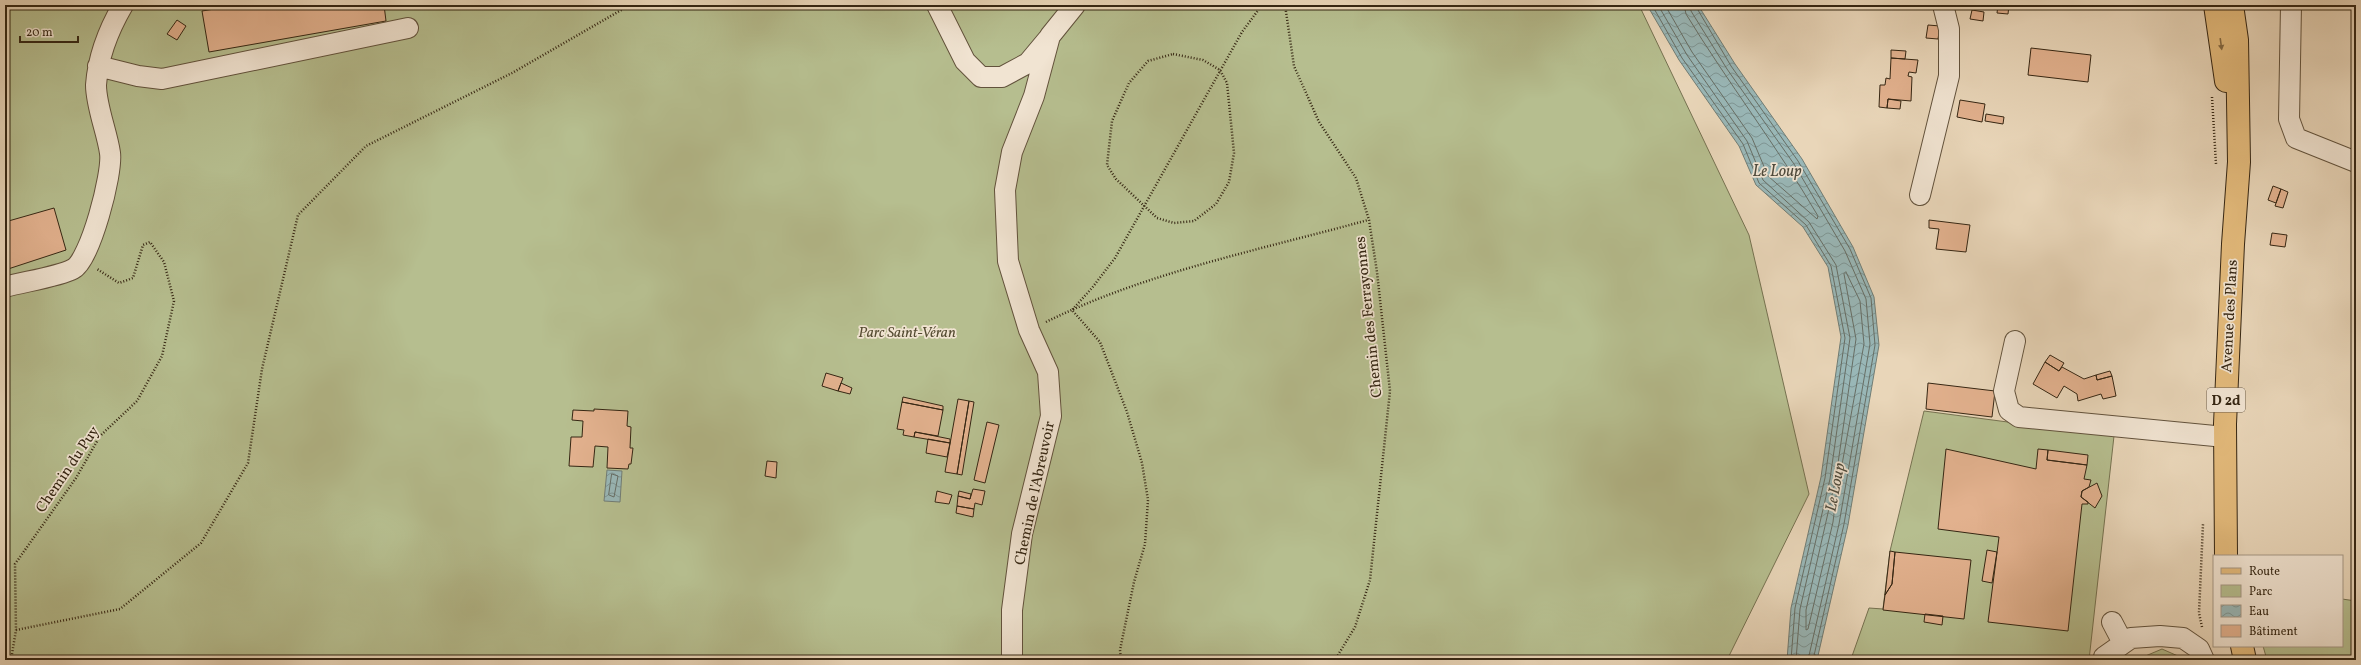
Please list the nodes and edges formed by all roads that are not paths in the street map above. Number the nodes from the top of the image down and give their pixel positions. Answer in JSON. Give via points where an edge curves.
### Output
{"nodes":[{"id":1,"x":123,"y":5,"type":"edge"},
{"id":2,"x":937,"y":5,"type":"edge"},
{"id":3,"x":1075,"y":5,"type":"edge"},
{"id":4,"x":1943,"y":5,"type":"edge"},
{"id":5,"x":2215,"y":5,"type":"edge"},
{"id":6,"x":2232,"y":5,"type":"edge"},
{"id":7,"x":2291,"y":5,"type":"edge"},
{"id":8,"x":408,"y":28,"type":"dead end"},
{"id":9,"x":1050,"y":36,"type":"junction"},
{"id":10,"x":98,"y":66,"type":"junction"},
{"id":11,"x":2356,"y":162,"type":"edge"},
{"id":12,"x":1920,"y":195,"type":"dead end"},
{"id":13,"x":2232,"y":244,"type":"junction"},
{"id":14,"x":5,"y":287,"type":"edge"},
{"id":15,"x":2015,"y":341,"type":"dead end"},
{"id":16,"x":2225,"y":437,"type":"junction"},
{"id":17,"x":2226,"y":555,"type":"edge"},
{"id":18,"x":2112,"y":622,"type":"dead end"},
{"id":19,"x":2123,"y":643,"type":"junction"},
{"id":20,"x":2231,"y":647,"type":"edge"},
{"id":21,"x":2242,"y":647,"type":"edge"},
{"id":22,"x":2104,"y":657,"type":"dead end"},
{"id":23,"x":1012,"y":660,"type":"edge"},
{"id":24,"x":2204,"y":660,"type":"edge"},
{"id":25,"x":2232,"y":660,"type":"edge"},
{"id":26,"x":2245,"y":660,"type":"edge"}],
"edges":[{"from":1,"to":10,"type":"street","via":[[113,24]]},
{"from":2,"to":9,"type":"street","via":[[965,61],[981,77],[1002,77],[1028,63]]},
{"from":3,"to":9,"type":"street"},
{"from":4,"to":12,"type":"street","via":[[1949,29],[1949,76]]},
{"from":5,"to":13,"type":"main road","name":"Avenue des Plans","number":"D 2d","one_way":true,"via":[[2226,82]]},
{"from":6,"to":13,"type":"main road","name":"Avenue des Plans","number":"D 2d","via":[[2237,40],[2239,162]]},
{"from":7,"to":11,"type":"street","via":[[2291,129],[2296,138]]},
{"from":8,"to":10,"type":"street","via":[[162,79]]},
{"from":9,"to":23,"type":"street","name":"Chemin de l'Abreuvoir","via":[[1034,96],[1012,152],[1005,190],[1008,261],[1029,330],[1048,372],[1050,416],[1022,534],[1012,610]]},
{"from":10,"to":14,"type":"street","via":[[96,87],[110,155],[103,202],[86,253],[74,269]]},
{"from":13,"to":16,"type":"main road","name":"Avenue des Plans","number":"D 2d"},
{"from":15,"to":16,"type":"street","via":[[2004,391],[2009,410],[2019,417]]},
{"from":16,"to":17,"type":"main road","name":"Avenue des Plans","number":"D 2d"},
{"from":18,"to":19,"type":"street"},
{"from":19,"to":22,"type":"street"},
{"from":19,"to":24,"type":"street","via":[[2131,638],[2183,638],[2199,649]]},
{"from":20,"to":25,"type":"main road"},
{"from":21,"to":26,"type":"main road"}]}
